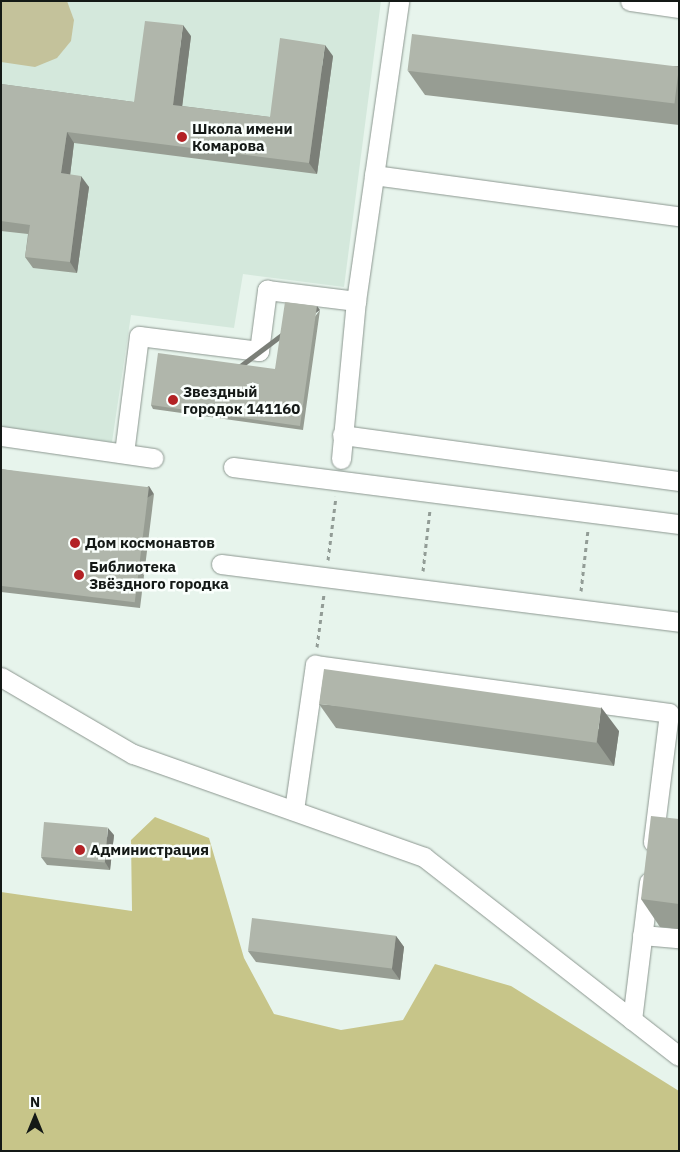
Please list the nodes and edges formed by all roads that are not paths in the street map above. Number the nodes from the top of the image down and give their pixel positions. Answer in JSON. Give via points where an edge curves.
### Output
{"nodes":[{"id":1,"x":399,"y":1,"type":"edge"},
{"id":2,"x":630,"y":1,"type":"edge"},
{"id":3,"x":679,"y":8,"type":"edge"},
{"id":4,"x":374,"y":175,"type":"junction"},
{"id":5,"x":679,"y":216,"type":"edge"},
{"id":6,"x":356,"y":301,"type":"junction"},
{"id":7,"x":342,"y":435,"type":"junction"},
{"id":8,"x":1,"y":436,"type":"edge"},
{"id":9,"x":124,"y":453,"type":"junction"},
{"id":10,"x":153,"y":458,"type":"dead end"},
{"id":11,"x":341,"y":459,"type":"dead end"},
{"id":12,"x":233,"y":467,"type":"dead end"},
{"id":13,"x":679,"y":481,"type":"edge"},
{"id":14,"x":679,"y":524,"type":"edge"},
{"id":15,"x":221,"y":564,"type":"dead end"},
{"id":16,"x":679,"y":622,"type":"edge"},
{"id":17,"x":1,"y":677,"type":"edge"},
{"id":18,"x":294,"y":810,"type":"junction"},
{"id":19,"x":642,"y":935,"type":"junction"},
{"id":20,"x":679,"y":938,"type":"edge"},
{"id":21,"x":632,"y":1020,"type":"junction"},
{"id":22,"x":679,"y":1056,"type":"edge"}],
"edges":[{"from":1,"to":4,"type":"street"},
{"from":2,"to":3,"type":"street"},
{"from":4,"to":5,"type":"street"},
{"from":4,"to":6,"type":"street"},
{"from":6,"to":7,"type":"street"},
{"from":6,"to":9,"type":"street","via":[[267,290],[260,351],[139,336]]},
{"from":7,"to":11,"type":"street"},
{"from":7,"to":13,"type":"street"},
{"from":8,"to":9,"type":"street"},
{"from":9,"to":10,"type":"street"},
{"from":12,"to":14,"type":"street"},
{"from":15,"to":16,"type":"street"},
{"from":17,"to":18,"type":"street","via":[[133,754]]},
{"from":18,"to":19,"type":"street","via":[[315,665],[668,712]]},
{"from":18,"to":21,"type":"street","via":[[424,857]]},
{"from":19,"to":20,"type":"street"},
{"from":19,"to":21,"type":"street"},
{"from":21,"to":22,"type":"street"}]}
